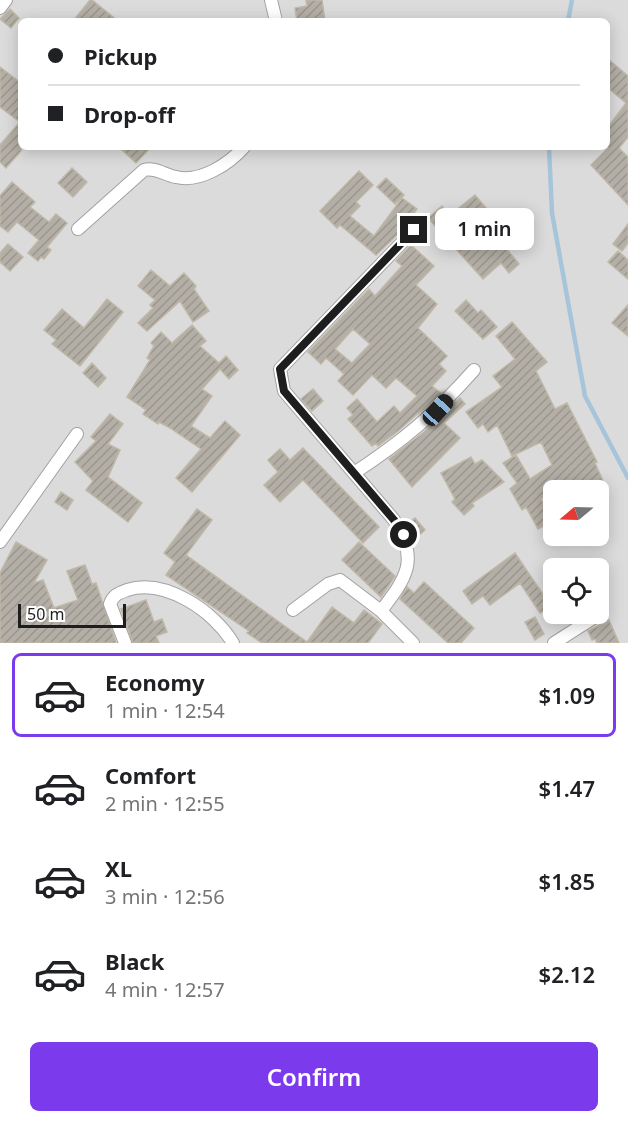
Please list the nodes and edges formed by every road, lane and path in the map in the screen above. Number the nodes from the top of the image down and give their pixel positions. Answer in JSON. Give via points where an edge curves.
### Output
{"nodes":[{"id":1,"x":6,"y":0,"type":"edge"},
{"id":2,"x":271,"y":0,"type":"edge"},
{"id":3,"x":0,"y":8,"type":"edge"},
{"id":4,"x":275,"y":18,"type":"edge"},
{"id":5,"x":241,"y":150,"type":"edge"},
{"id":6,"x":78,"y":229,"type":"dead end"},
{"id":7,"x":414,"y":230,"type":"dead end"},
{"id":8,"x":474,"y":370,"type":"dead end"},
{"id":9,"x":77,"y":434,"type":"dead end"},
{"id":10,"x":354,"y":473,"type":"junction"},
{"id":11,"x":0,"y":543,"type":"edge"},
{"id":12,"x":293,"y":610,"type":"dead end"},
{"id":13,"x":381,"y":611,"type":"junction"},
{"id":14,"x":584,"y":624,"type":"edge"},
{"id":15,"x":126,"y":643,"type":"edge"},
{"id":16,"x":233,"y":643,"type":"edge"},
{"id":17,"x":413,"y":643,"type":"edge"},
{"id":18,"x":554,"y":643,"type":"edge"}],
"edges":[{"from":1,"to":3,"type":"street"},
{"from":2,"to":4,"type":"street"},
{"from":5,"to":6,"type":"street","via":[[227,164],[190,177],[144,170]]},
{"from":7,"to":10,"type":"street","via":[[280,369],[284,391]]},
{"from":8,"to":10,"type":"street","via":[[399,444]]},
{"from":9,"to":11,"type":"street"},
{"from":10,"to":13,"type":"street","via":[[394,520],[407,545],[404,582]]},
{"from":12,"to":13,"type":"street","via":[[328,584],[340,580]]},
{"from":13,"to":17,"type":"street"},
{"from":14,"to":18,"type":"street"},
{"from":15,"to":16,"type":"street","via":[[110,604],[114,595],[141,586],[157,588],[190,602],[214,619]]}]}
